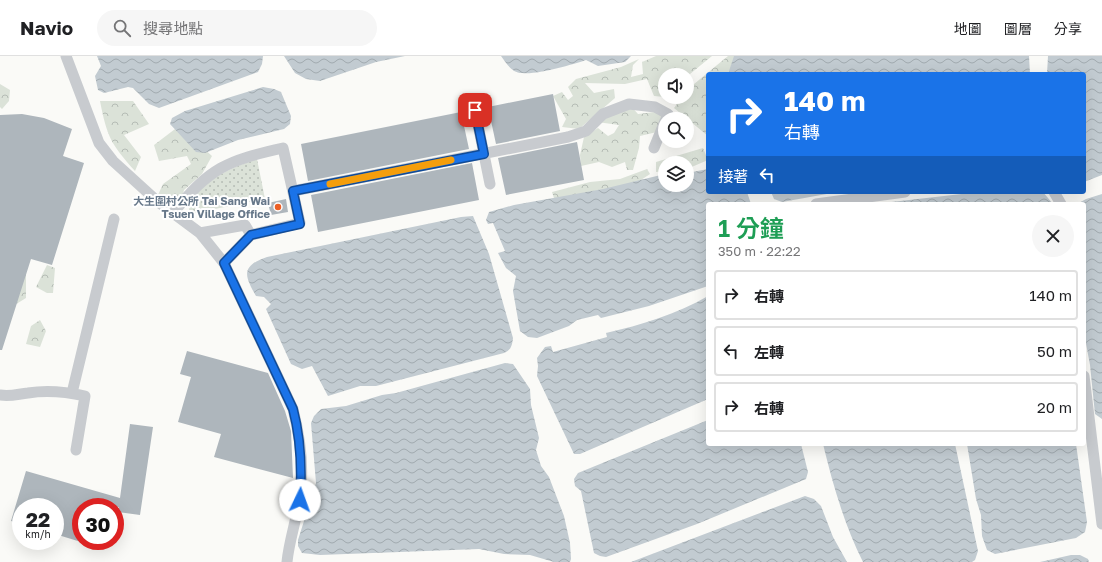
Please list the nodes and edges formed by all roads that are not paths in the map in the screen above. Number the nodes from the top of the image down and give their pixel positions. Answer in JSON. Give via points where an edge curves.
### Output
{"nodes":[{"id":1,"x":66,"y":56,"type":"edge"},
{"id":2,"x":475,"y":110,"type":"dead end"},
{"id":3,"x":665,"y":112,"type":"edge"},
{"id":4,"x":658,"y":138,"type":"edge"},
{"id":5,"x":654,"y":148,"type":"dead end"},
{"id":6,"x":484,"y":154,"type":"junction"},
{"id":7,"x":490,"y":184,"type":"dead end"},
{"id":8,"x":293,"y":191,"type":"junction"},
{"id":9,"x":890,"y":194,"type":"edge"},
{"id":10,"x":831,"y":202,"type":"edge"},
{"id":11,"x":173,"y":213,"type":"junction"},
{"id":12,"x":114,"y":219,"type":"dead end"},
{"id":13,"x":200,"y":233,"type":"junction"},
{"id":14,"x":251,"y":235,"type":"junction"},
{"id":15,"x":224,"y":263,"type":"junction"},
{"id":16,"x":1086,"y":392,"type":"edge"},
{"id":17,"x":72,"y":393,"type":"junction"},
{"id":18,"x":0,"y":395,"type":"edge"},
{"id":19,"x":76,"y":450,"type":"dead end"},
{"id":20,"x":1102,"y":524,"type":"edge"},
{"id":21,"x":287,"y":562,"type":"edge"}],
"edges":[{"from":1,"to":11,"type":"street","via":[[99,143],[113,161],[157,202]]},
{"from":2,"to":6,"type":"street"},
{"from":3,"to":6,"type":"street","via":[[656,107],[629,104],[603,114],[586,131]]},
{"from":4,"to":5,"type":"street"},
{"from":6,"to":7,"type":"street"},
{"from":6,"to":8,"type":"street"},
{"from":8,"to":11,"type":"street","via":[[283,148],[225,164],[195,187]]},
{"from":8,"to":14,"type":"street","via":[[300,224]]},
{"from":9,"to":10,"type":"street"},
{"from":11,"to":13,"type":"street"},
{"from":12,"to":17,"type":"street"},
{"from":13,"to":14,"type":"street","via":[[245,225]]},
{"from":13,"to":15,"type":"street"},
{"from":14,"to":15,"type":"street"},
{"from":15,"to":21,"type":"street","via":[[293,409],[298,430],[300,500]]},
{"from":16,"to":20,"type":"street"},
{"from":17,"to":18,"type":"street"},
{"from":17,"to":19,"type":"street","via":[[85,396]]}]}
